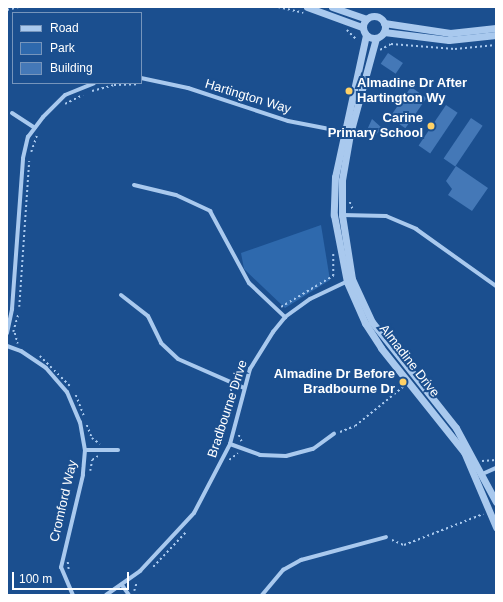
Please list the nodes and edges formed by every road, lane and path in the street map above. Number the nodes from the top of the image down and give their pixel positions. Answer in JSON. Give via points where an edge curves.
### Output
{"nodes":[{"id":1,"x":19,"y":7,"type":"edge"},
{"id":2,"x":306,"y":7,"type":"edge"},
{"id":3,"x":332,"y":7,"type":"edge"},
{"id":4,"x":7,"y":10,"type":"edge"},
{"id":5,"x":366,"y":19,"type":"junction"},
{"id":6,"x":384,"y":23,"type":"junction"},
{"id":7,"x":362,"y":27,"type":"junction"},
{"id":8,"x":496,"y":28,"type":"edge"},
{"id":9,"x":384,"y":32,"type":"junction"},
{"id":10,"x":366,"y":35,"type":"junction"},
{"id":11,"x":496,"y":35,"type":"edge"},
{"id":12,"x":376,"y":38,"type":"junction"},
{"id":13,"x":142,"y":78,"type":"edge"},
{"id":14,"x":92,"y":84,"type":"edge"},
{"id":15,"x":140,"y":84,"type":"dead end"},
{"id":16,"x":60,"y":109,"type":"dead end"},
{"id":17,"x":12,"y":113,"type":"dead end"},
{"id":18,"x":35,"y":128,"type":"junction"},
{"id":19,"x":42,"y":128,"type":"dead end"},
{"id":20,"x":346,"y":133,"type":"junction"},
{"id":21,"x":134,"y":185,"type":"dead end"},
{"id":22,"x":348,"y":194,"type":"dead end"},
{"id":23,"x":338,"y":215,"type":"junction"},
{"id":24,"x":353,"y":215,"type":"junction"},
{"id":25,"x":349,"y":280,"type":"junction"},
{"id":26,"x":496,"y":286,"type":"edge"},
{"id":27,"x":121,"y":295,"type":"dead end"},
{"id":28,"x":285,"y":317,"type":"junction"},
{"id":29,"x":7,"y":333,"type":"edge"},
{"id":30,"x":15,"y":333,"type":"junction"},
{"id":31,"x":7,"y":346,"type":"edge"},
{"id":32,"x":22,"y":346,"type":"dead end"},
{"id":33,"x":35,"y":353,"type":"dead end"},
{"id":34,"x":409,"y":382,"type":"junction"},
{"id":35,"x":244,"y":388,"type":"junction"},
{"id":36,"x":334,"y":434,"type":"joint"},
{"id":37,"x":230,"y":444,"type":"junction"},
{"id":38,"x":85,"y":450,"type":"junction"},
{"id":39,"x":100,"y":450,"type":"junction"},
{"id":40,"x":118,"y":450,"type":"dead end"},
{"id":41,"x":478,"y":454,"type":"dead end"},
{"id":42,"x":496,"y":460,"type":"edge"},
{"id":43,"x":496,"y":468,"type":"edge"},
{"id":44,"x":480,"y":475,"type":"junction"},
{"id":45,"x":88,"y":479,"type":"dead end"},
{"id":46,"x":496,"y":502,"type":"edge"},
{"id":47,"x":491,"y":511,"type":"junction"},
{"id":48,"x":496,"y":526,"type":"edge"},
{"id":49,"x":386,"y":538,"type":"joint"},
{"id":50,"x":68,"y":558,"type":"dead end"},
{"id":51,"x":70,"y":574,"type":"dead end"},
{"id":52,"x":122,"y":584,"type":"junction"},
{"id":53,"x":73,"y":595,"type":"edge"},
{"id":54,"x":106,"y":595,"type":"edge"},
{"id":55,"x":129,"y":595,"type":"edge"},
{"id":56,"x":262,"y":595,"type":"edge"}],
"edges":[{"from":1,"to":4,"type":"path"},
{"from":2,"to":7,"type":"street"},
{"from":3,"to":5,"type":"street"},
{"from":5,"to":6,"type":"street","via":[[376,16]]},
{"from":5,"to":7,"type":"street"},
{"from":6,"to":8,"type":"street","via":[[450,33]]},
{"from":6,"to":9,"type":"street"},
{"from":7,"to":10,"type":"street"},
{"from":9,"to":11,"type":"street","via":[[449,40]]},
{"from":9,"to":12,"type":"street"},
{"from":10,"to":12,"type":"street"},
{"from":10,"to":20,"type":"street","name":"Almadine Drive"},
{"from":12,"to":20,"type":"street","name":"Almadine Drive"},
{"from":13,"to":20,"type":"street","name":"Hartington Way","via":[[188,88],[288,121]]},
{"from":14,"to":18,"type":"street","via":[[66,95]]},
{"from":15,"to":16,"type":"path","via":[[114,85],[92,91]]},
{"from":17,"to":18,"type":"street"},
{"from":18,"to":29,"type":"street","via":[[23,158],[12,309]]},
{"from":19,"to":30,"type":"path","via":[[30,156],[24,273]]},
{"from":20,"to":23,"type":"street","name":"Almadine Drive","via":[[334,177]]},
{"from":21,"to":28,"type":"street","via":[[176,194],[210,212],[220,224],[246,278]]},
{"from":22,"to":24,"type":"path"},
{"from":23,"to":24,"type":"street"},
{"from":23,"to":25,"type":"street","name":"Almadine Drive"},
{"from":24,"to":26,"type":"street","via":[[386,216],[416,228]]},
{"from":25,"to":28,"type":"street","name":"Bradbourne Drive","via":[[310,299]]},
{"from":25,"to":34,"type":"street","name":"Almadine Drive","via":[[364,323]]},
{"from":25,"to":44,"type":"street","name":"Almadine Drive","via":[[388,347],[456,428]]},
{"from":27,"to":35,"type":"street","via":[[148,316],[161,342],[178,359]]},
{"from":28,"to":35,"type":"street","name":"Bradbourne Drive","via":[[260,351]]},
{"from":29,"to":30,"type":"path"},
{"from":30,"to":32,"type":"path","via":[[15,339]]},
{"from":31,"to":38,"type":"street","name":"Cromford Way","via":[[21,351],[46,368],[67,392],[80,422]]},
{"from":33,"to":39,"type":"path","via":[[51,363],[69,383]]},
{"from":34,"to":36,"type":"path","via":[[355,426]]},
{"from":34,"to":44,"type":"street","name":"Almadine Drive","via":[[446,427]]},
{"from":35,"to":37,"type":"street","name":"Bradbourne Drive"},
{"from":36,"to":37,"type":"street","via":[[313,449],[286,456],[260,456]]},
{"from":37,"to":52,"type":"street","name":"Bradbourne Drive","via":[[194,513],[160,552]]},
{"from":38,"to":39,"type":"street"},
{"from":38,"to":53,"type":"street","name":"Cromford Way","via":[[83,475],[61,567]]},
{"from":39,"to":40,"type":"street"},
{"from":39,"to":45,"type":"path","via":[[100,455],[92,460]]},
{"from":41,"to":42,"type":"path","via":[[482,461]]},
{"from":43,"to":44,"type":"street"},
{"from":44,"to":46,"type":"street","name":"Almadine Drive"},
{"from":44,"to":47,"type":"street","name":"Almadine Drive"},
{"from":47,"to":48,"type":"street","name":"Almadine Drive"},
{"from":47,"to":49,"type":"path","via":[[404,545]]},
{"from":49,"to":56,"type":"street","via":[[301,560],[284,570]]},
{"from":50,"to":51,"type":"path"},
{"from":52,"to":54,"type":"street","name":"Bradbourne Drive"},
{"from":52,"to":55,"type":"street"}]}
